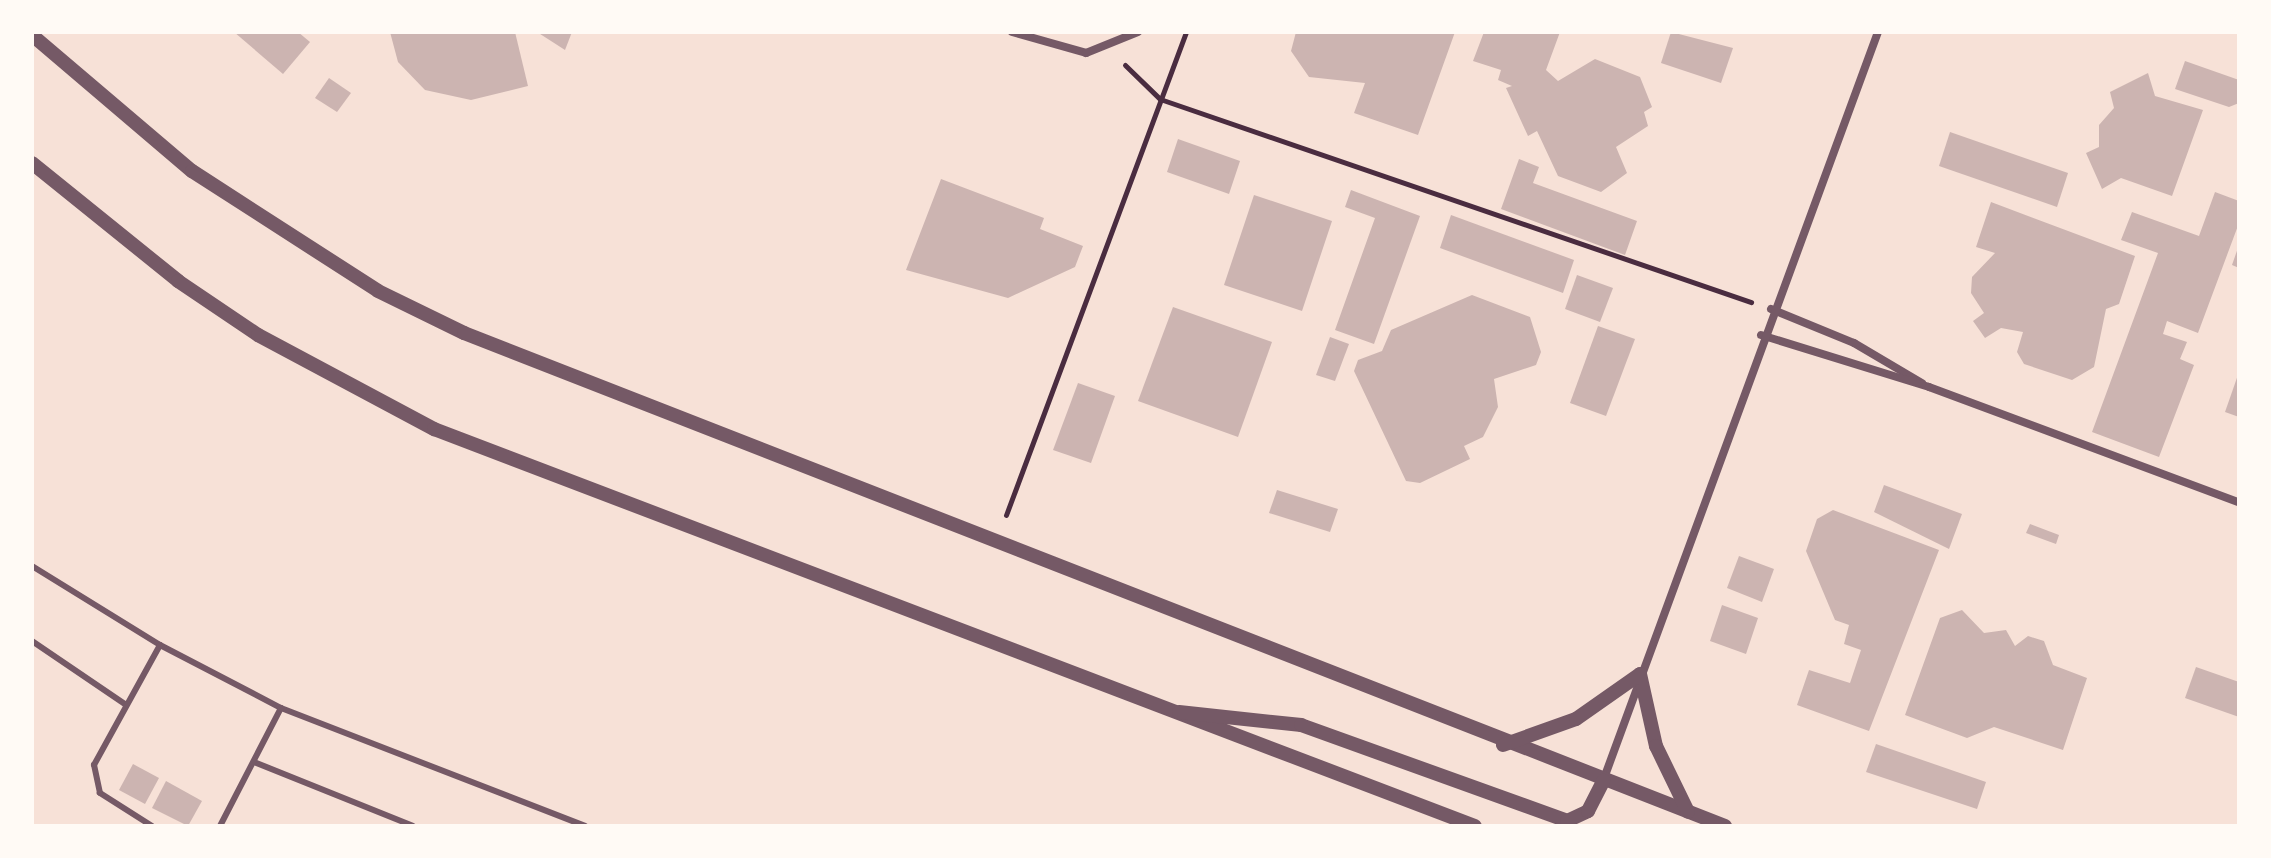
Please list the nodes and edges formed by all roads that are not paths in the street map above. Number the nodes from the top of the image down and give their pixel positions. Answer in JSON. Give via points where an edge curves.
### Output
{"nodes":[{"id":1,"x":1012,"y":32,"type":"edge"},
{"id":2,"x":1138,"y":32,"type":"edge"},
{"id":3,"x":1878,"y":32,"type":"edge"},
{"id":4,"x":32,"y":35,"type":"edge"},
{"id":5,"x":32,"y":163,"type":"edge"},
{"id":6,"x":1771,"y":309,"type":"junction"},
{"id":7,"x":1761,"y":335,"type":"junction"},
{"id":8,"x":1929,"y":387,"type":"junction"},
{"id":9,"x":2239,"y":502,"type":"edge"},
{"id":10,"x":32,"y":566,"type":"edge"},
{"id":11,"x":32,"y":641,"type":"edge"},
{"id":12,"x":160,"y":645,"type":"junction"},
{"id":13,"x":1640,"y":674,"type":"junction"},
{"id":14,"x":126,"y":705,"type":"junction"},
{"id":15,"x":281,"y":708,"type":"junction"},
{"id":16,"x":1171,"y":712,"type":"junction"},
{"id":17,"x":1503,"y":745,"type":"junction"},
{"id":18,"x":254,"y":762,"type":"junction"},
{"id":19,"x":1603,"y":781,"type":"junction"},
{"id":20,"x":1688,"y":812,"type":"junction"},
{"id":21,"x":152,"y":826,"type":"edge"},
{"id":22,"x":220,"y":826,"type":"edge"},
{"id":23,"x":413,"y":826,"type":"edge"},
{"id":24,"x":585,"y":826,"type":"edge"},
{"id":25,"x":1475,"y":826,"type":"edge"},
{"id":26,"x":1725,"y":826,"type":"edge"}],
"edges":[{"from":1,"to":2,"type":"street","via":[[1063,52],[1109,49]]},
{"from":3,"to":6,"type":"street"},
{"from":4,"to":17,"type":"street","via":[[192,171],[378,291],[548,371]]},
{"from":5,"to":16,"type":"street","via":[[235,320],[434,429]]},
{"from":6,"to":7,"type":"street"},
{"from":6,"to":8,"type":"street","via":[[1854,343]]},
{"from":7,"to":8,"type":"street"},
{"from":7,"to":13,"type":"street"},
{"from":8,"to":9,"type":"street"},
{"from":10,"to":12,"type":"lane"},
{"from":11,"to":14,"type":"lane"},
{"from":12,"to":14,"type":"lane"},
{"from":12,"to":15,"type":"lane"},
{"from":13,"to":17,"type":"street","via":[[1576,719]]},
{"from":13,"to":19,"type":"street"},
{"from":13,"to":20,"type":"street","via":[[1656,746]]},
{"from":14,"to":21,"type":"lane","via":[[94,765],[95,781],[112,804]]},
{"from":15,"to":18,"type":"lane"},
{"from":15,"to":24,"type":"lane"},
{"from":16,"to":19,"type":"street","via":[[1301,725],[1567,821],[1588,811]]},
{"from":16,"to":25,"type":"street"},
{"from":17,"to":19,"type":"street"},
{"from":18,"to":22,"type":"lane"},
{"from":18,"to":23,"type":"lane"},
{"from":19,"to":20,"type":"street"},
{"from":20,"to":26,"type":"street"}]}
